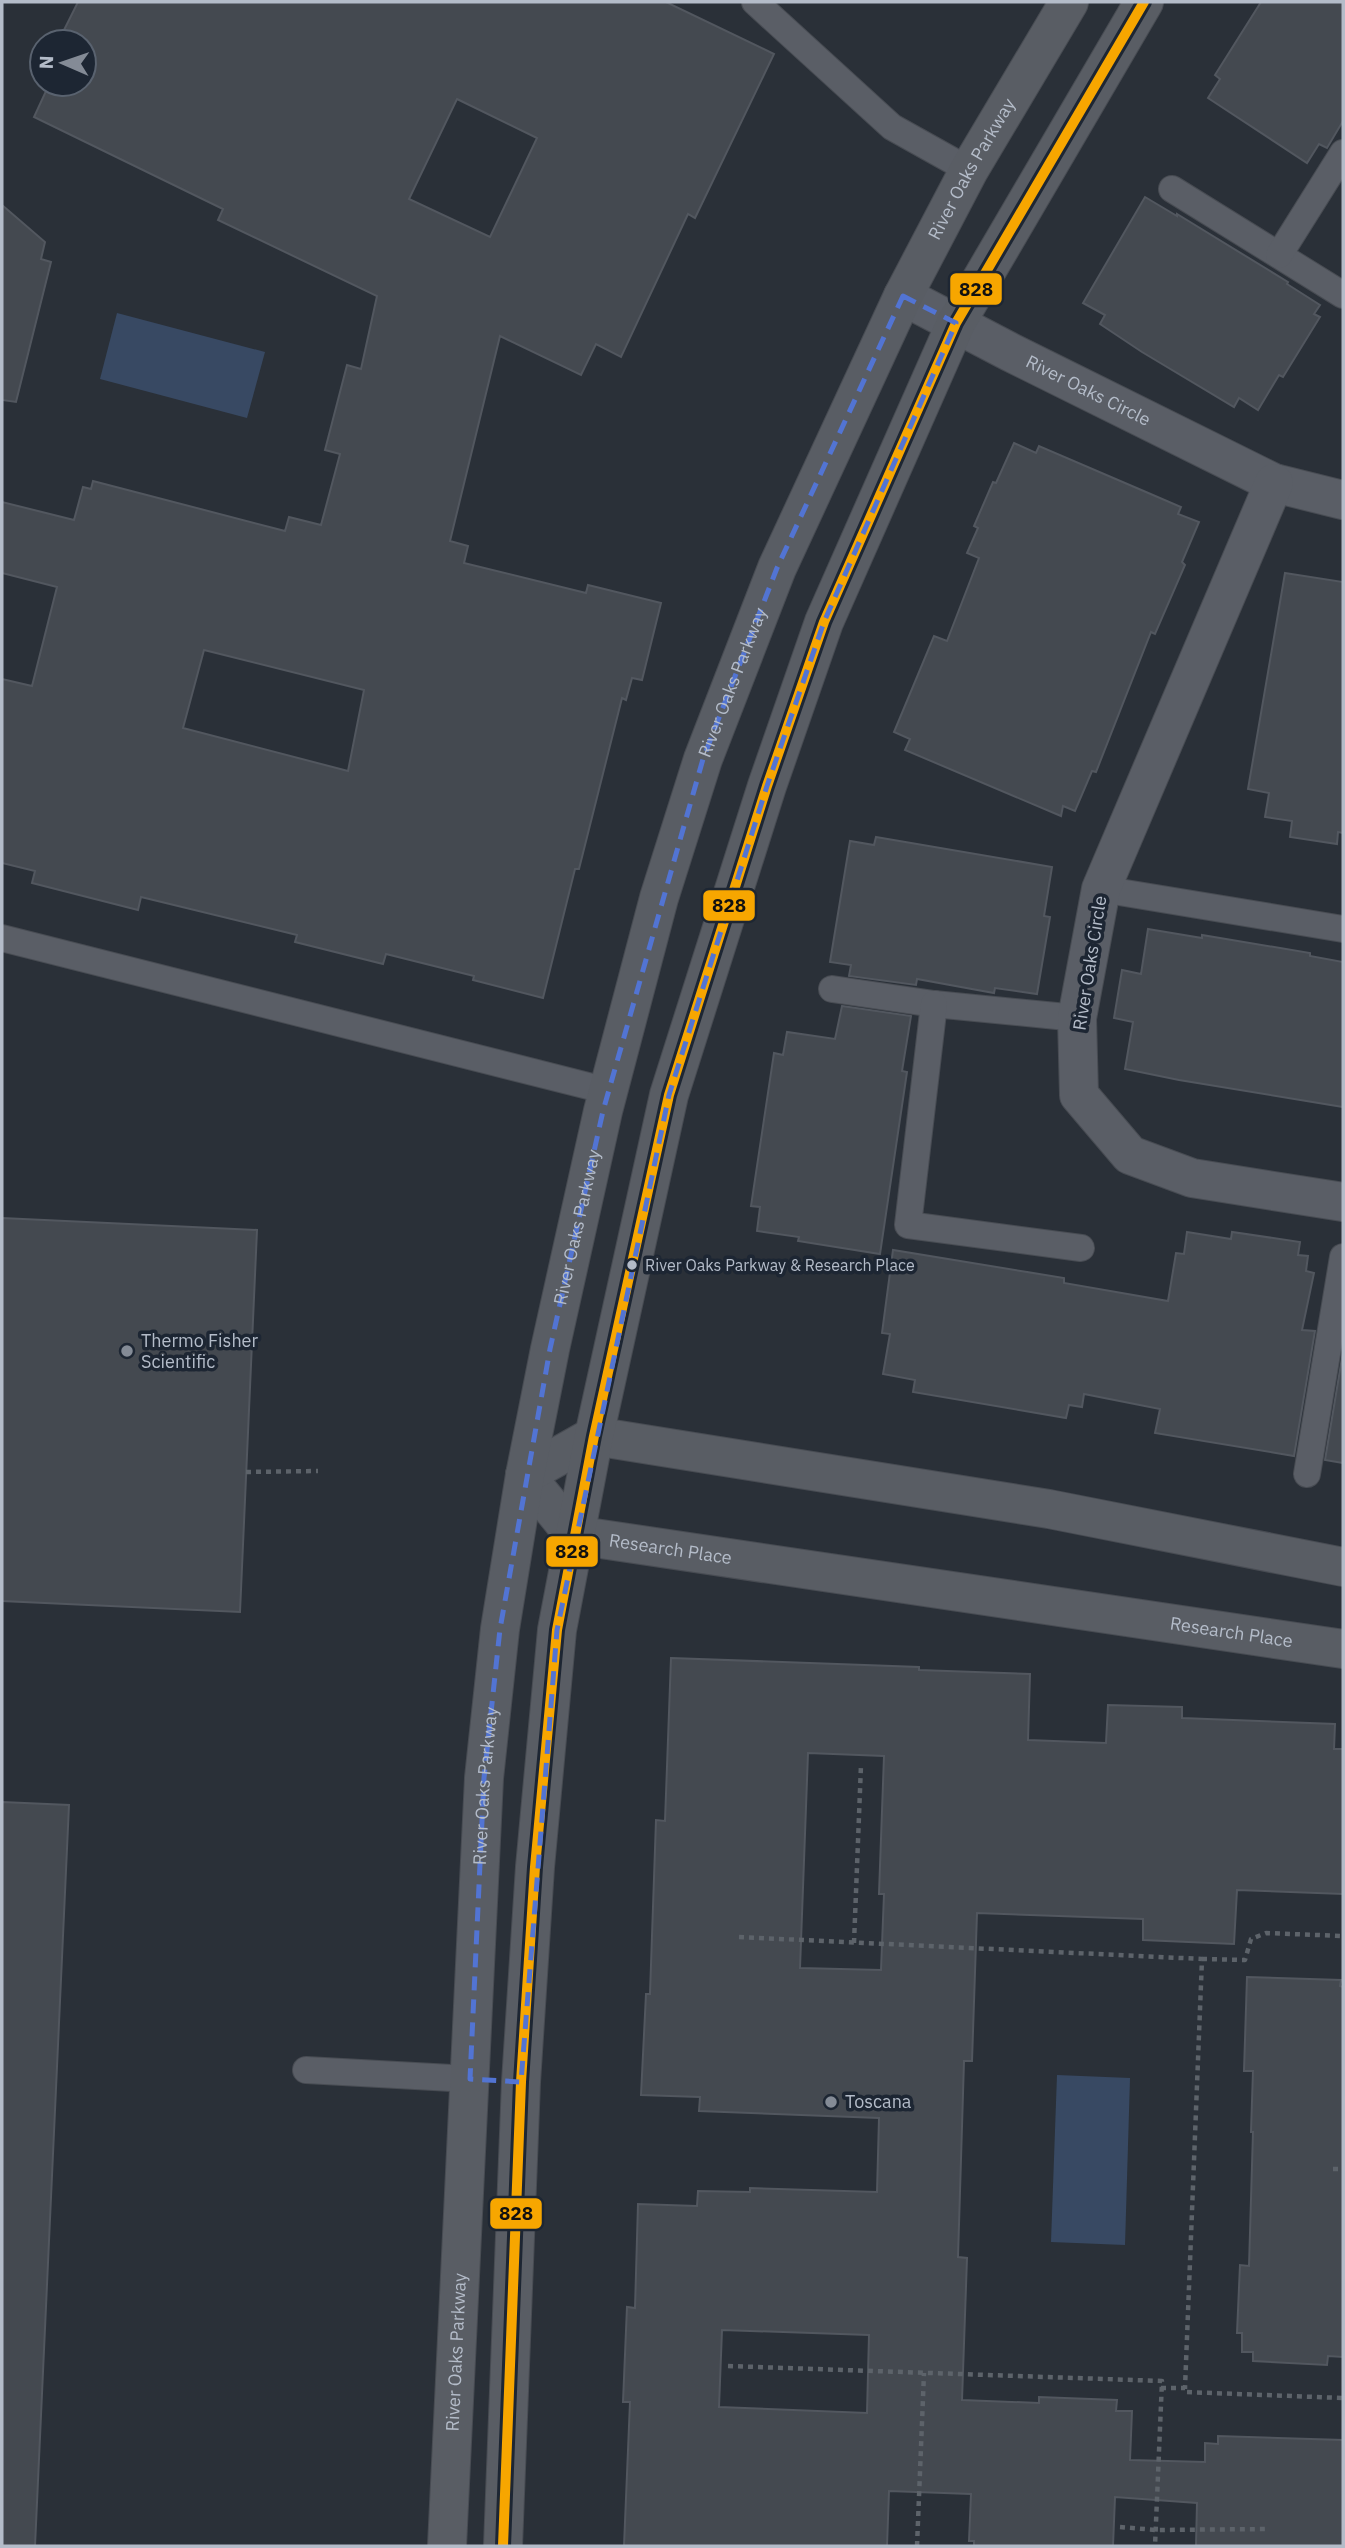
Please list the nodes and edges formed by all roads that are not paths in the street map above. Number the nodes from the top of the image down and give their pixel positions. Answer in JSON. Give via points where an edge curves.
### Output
{"nodes":[{"id":1,"x":755,"y":2,"type":"edge"},
{"id":2,"x":1069,"y":2,"type":"edge"},
{"id":3,"x":1144,"y":2,"type":"edge"},
{"id":4,"x":1343,"y":153,"type":"edge"},
{"id":5,"x":969,"y":170,"type":"junction"},
{"id":6,"x":1172,"y":190,"type":"dead end"},
{"id":7,"x":1279,"y":255,"type":"junction"},
{"id":8,"x":1343,"y":295,"type":"edge"},
{"id":9,"x":903,"y":296,"type":"junction"},
{"id":10,"x":956,"y":323,"type":"junction"},
{"id":11,"x":1274,"y":483,"type":"junction"},
{"id":12,"x":1343,"y":500,"type":"edge"},
{"id":13,"x":1101,"y":889,"type":"junction"},
{"id":14,"x":1343,"y":929,"type":"edge"},
{"id":15,"x":2,"y":938,"type":"edge"},
{"id":16,"x":832,"y":989,"type":"dead end"},
{"id":17,"x":934,"y":1004,"type":"junction"},
{"id":18,"x":1077,"y":1018,"type":"junction"},
{"id":19,"x":608,"y":1091,"type":"junction"},
{"id":20,"x":1343,"y":1202,"type":"edge"},
{"id":21,"x":1082,"y":1248,"type":"dead end"},
{"id":22,"x":1343,"y":1256,"type":"edge"},
{"id":23,"x":594,"y":1436,"type":"junction"},
{"id":24,"x":525,"y":1475,"type":"junction"},
{"id":25,"x":1307,"y":1475,"type":"dead end"},
{"id":26,"x":574,"y":1535,"type":"junction"},
{"id":27,"x":1343,"y":1567,"type":"edge"},
{"id":28,"x":1343,"y":1649,"type":"edge"},
{"id":29,"x":306,"y":2070,"type":"dead end"},
{"id":30,"x":470,"y":2078,"type":"junction"},
{"id":31,"x":521,"y":2082,"type":"junction"},
{"id":32,"x":447,"y":2546,"type":"edge"},
{"id":33,"x":503,"y":2546,"type":"edge"}],
"edges":[{"from":1,"to":5,"type":"lane","via":[[892,127]]},
{"from":2,"to":5,"type":"street","name":"River Oaks Parkway"},
{"from":3,"to":10,"type":"street"},
{"from":4,"to":7,"type":"lane"},
{"from":5,"to":9,"type":"street","name":"River Oaks Parkway"},
{"from":6,"to":7,"type":"lane"},
{"from":7,"to":8,"type":"lane"},
{"from":9,"to":10,"type":"street","name":"River Oaks Circle"},
{"from":9,"to":19,"type":"street","name":"River Oaks Parkway","via":[[777,568],[703,759],[659,898]]},
{"from":10,"to":11,"type":"street","name":"River Oaks Circle"},
{"from":10,"to":23,"type":"street","via":[[824,622],[767,786],[669,1095]]},
{"from":11,"to":12,"type":"street","name":"River Oaks Circle"},
{"from":11,"to":13,"type":"street","name":"River Oaks Circle"},
{"from":13,"to":14,"type":"lane"},
{"from":13,"to":18,"type":"street","name":"River Oaks Circle"},
{"from":15,"to":19,"type":"lane"},
{"from":16,"to":17,"type":"lane"},
{"from":17,"to":18,"type":"lane"},
{"from":17,"to":21,"type":"lane","via":[[908,1225]]},
{"from":18,"to":20,"type":"street","name":"River Oaks Circle","via":[[1079,1095],[1130,1155],[1192,1178]]},
{"from":19,"to":24,"type":"street","name":"River Oaks Parkway"},
{"from":22,"to":25,"type":"lane"},
{"from":23,"to":24,"type":"street"},
{"from":23,"to":26,"type":"street"},
{"from":23,"to":27,"type":"street","via":[[1049,1509]]},
{"from":24,"to":26,"type":"street"},
{"from":24,"to":30,"type":"street","name":"River Oaks Parkway","via":[[500,1629],[484,1778]]},
{"from":26,"to":28,"type":"street","name":"Research Place"},
{"from":26,"to":31,"type":"street","via":[[557,1630],[548,1719]]},
{"from":29,"to":30,"type":"lane"},
{"from":30,"to":31,"type":"street"},
{"from":30,"to":32,"type":"street","name":"River Oaks Parkway"},
{"from":31,"to":33,"type":"street"}]}
